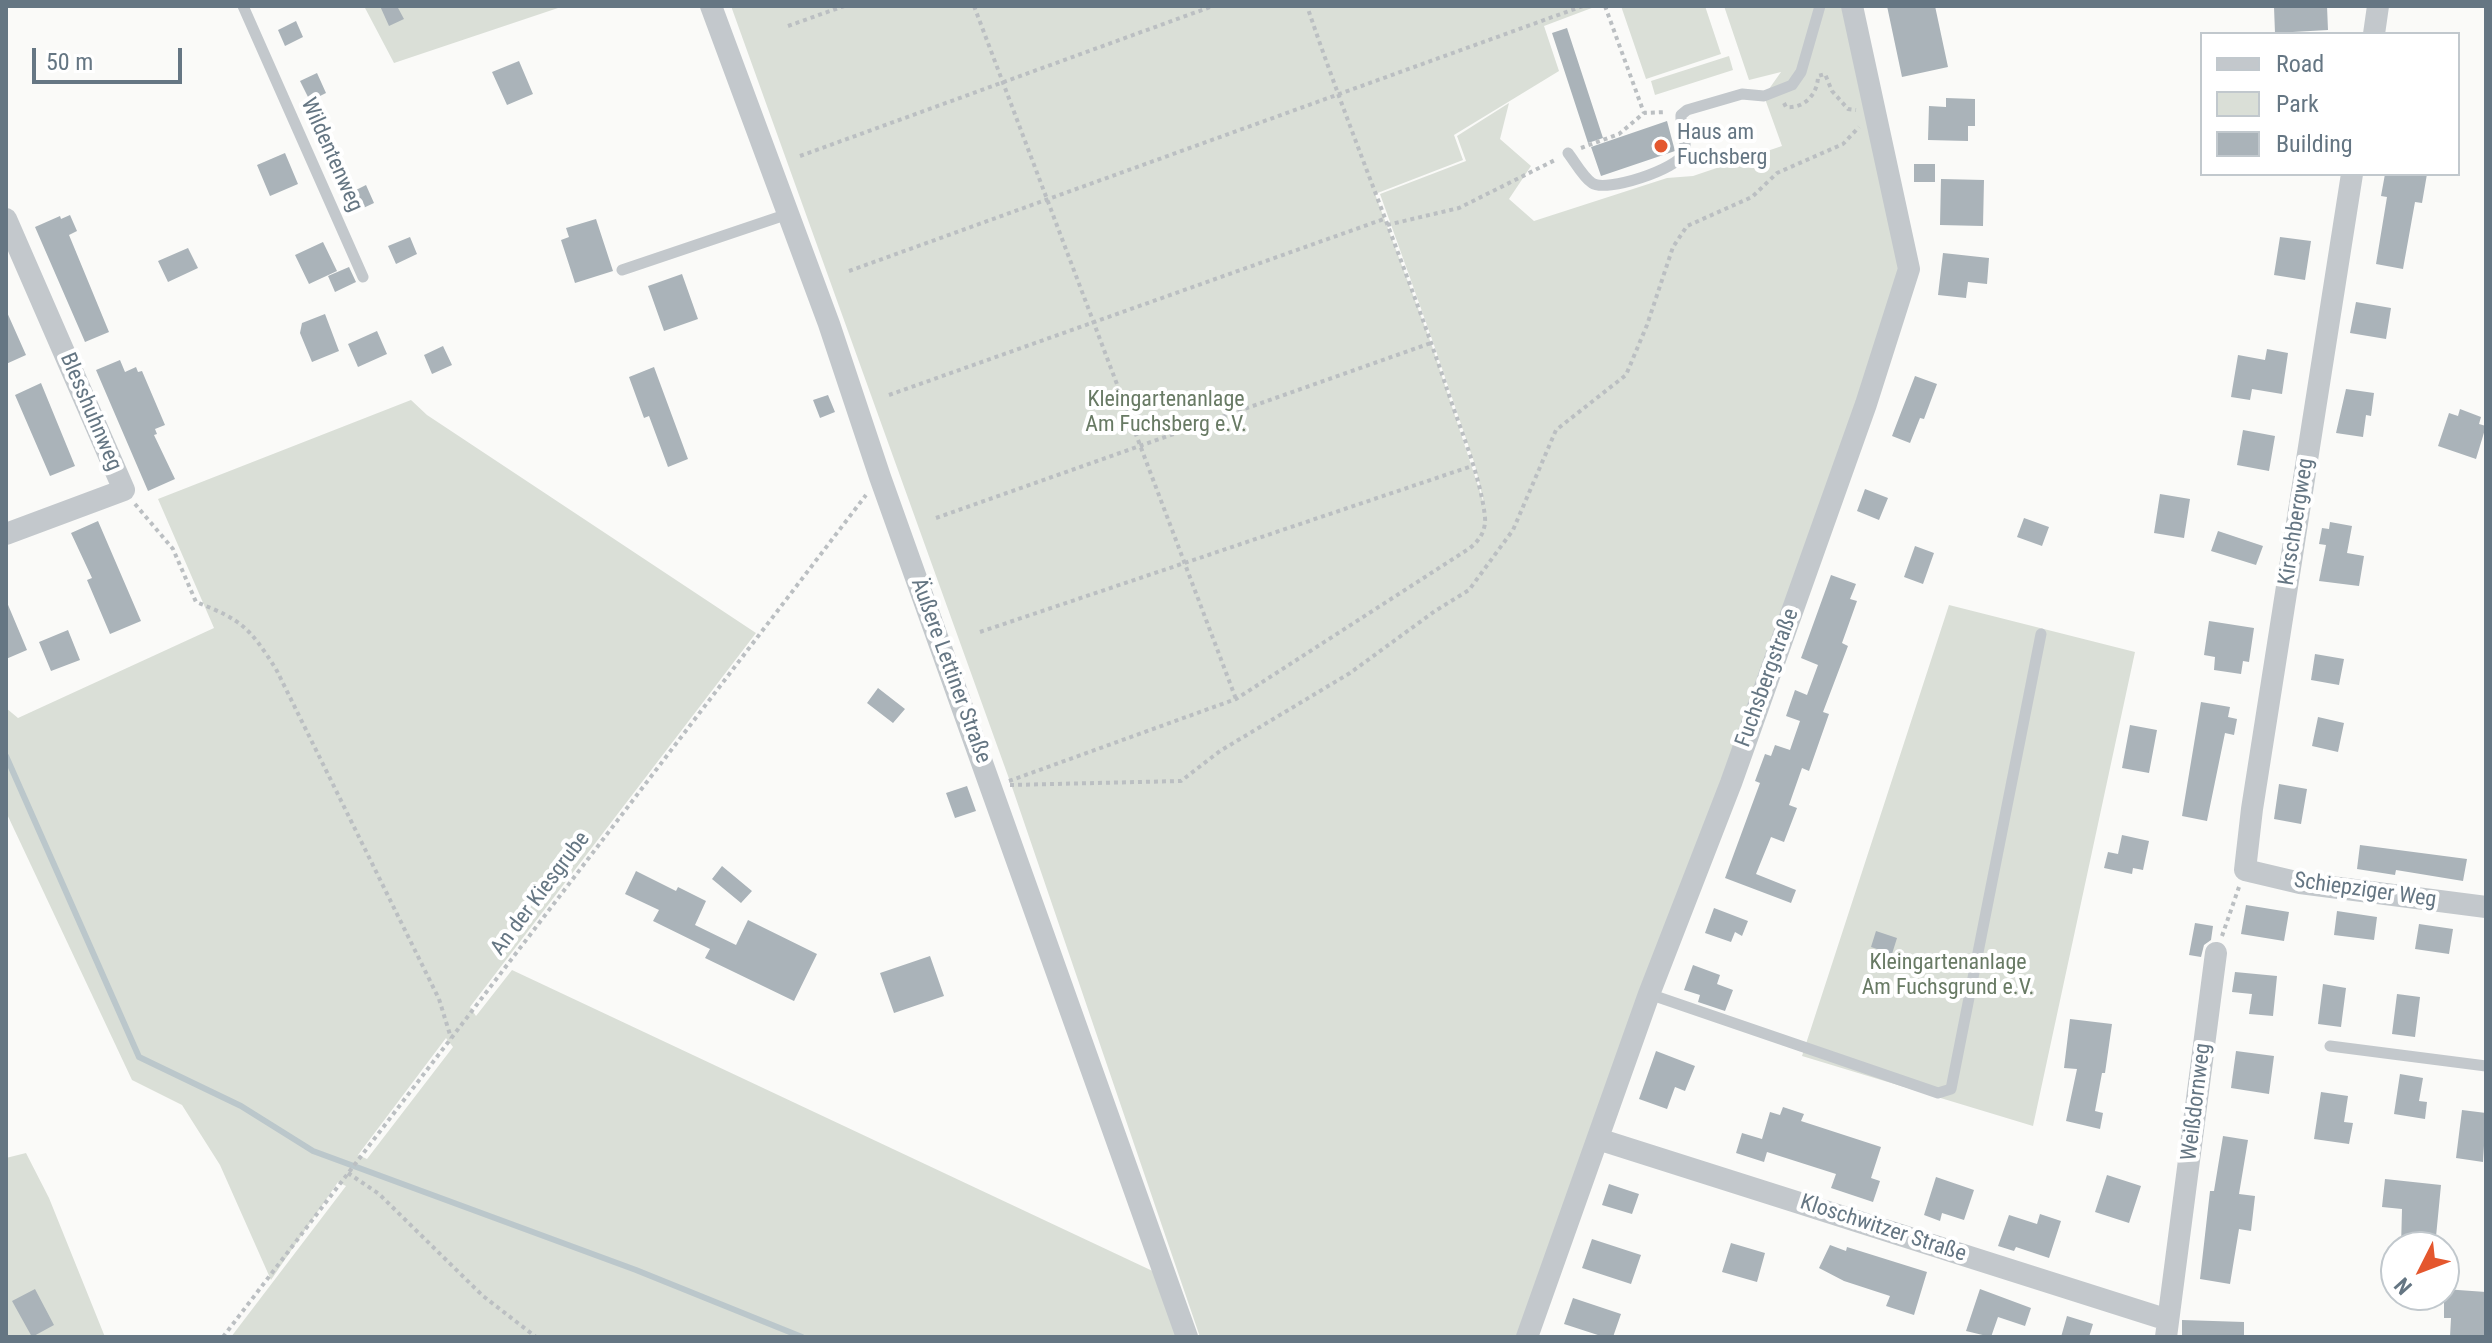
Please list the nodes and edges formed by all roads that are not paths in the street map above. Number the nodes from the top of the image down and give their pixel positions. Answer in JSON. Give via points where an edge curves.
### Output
{"nodes":[{"id":1,"x":243,"y":6,"type":"edge"},
{"id":2,"x":711,"y":6,"type":"edge"},
{"id":3,"x":1820,"y":6,"type":"edge"},
{"id":4,"x":1852,"y":6,"type":"edge"},
{"id":5,"x":2378,"y":6,"type":"edge"},
{"id":6,"x":2374,"y":32,"type":"edge"},
{"id":7,"x":1568,"y":153,"type":"dead end"},
{"id":8,"x":2352,"y":176,"type":"edge"},
{"id":9,"x":788,"y":214,"type":"junction"},
{"id":10,"x":6,"y":219,"type":"edge"},
{"id":11,"x":622,"y":270,"type":"dead end"},
{"id":12,"x":363,"y":277,"type":"dead end"},
{"id":13,"x":6,"y":534,"type":"edge"},
{"id":14,"x":2041,"y":634,"type":"dead end"},
{"id":15,"x":2245,"y":870,"type":"joint"},
{"id":16,"x":2486,"y":907,"type":"edge"},
{"id":17,"x":2216,"y":953,"type":"road end"},
{"id":18,"x":1649,"y":994,"type":"junction"},
{"id":19,"x":2330,"y":1046,"type":"dead end"},
{"id":20,"x":2486,"y":1066,"type":"edge"},
{"id":21,"x":1598,"y":1139,"type":"junction"},
{"id":22,"x":2167,"y":1328,"type":"edge"},
{"id":23,"x":1187,"y":1337,"type":"edge"},
{"id":24,"x":1527,"y":1337,"type":"edge"}],
"edges":[{"from":1,"to":12,"type":"lane","name":"Wildentenweg"},
{"from":2,"to":9,"type":"street","name":"Äußere Lettiner Straße"},
{"from":3,"to":7,"type":"lane","via":[[1801,72],[1792,85],[1764,96],[1742,94],[1687,110],[1681,115],[1684,153],[1678,162],[1605,188],[1592,184]]},
{"from":4,"to":18,"type":"street","name":"Fuchsbergstraße","via":[[1909,269],[1731,783]]},
{"from":5,"to":6,"type":"street"},
{"from":8,"to":15,"type":"street","name":"Kirschbergweg"},
{"from":9,"to":11,"type":"lane"},
{"from":9,"to":23,"type":"street","name":"Äußere Lettiner Straße"},
{"from":10,"to":13,"type":"street","name":"Blesshuhnweg","via":[[124,490]]},
{"from":14,"to":18,"type":"lane","via":[[1951,1089],[1938,1093]]},
{"from":15,"to":16,"type":"street","name":"Schiepziger Weg","via":[[2300,883]]},
{"from":17,"to":22,"type":"street","name":"Weißdornweg"},
{"from":18,"to":21,"type":"street","name":"Fuchsbergstraße"},
{"from":19,"to":20,"type":"lane"},
{"from":21,"to":22,"type":"street","name":"Kloschwitzer Straße"},
{"from":21,"to":24,"type":"street","name":"Fuchsbergstraße"}]}
